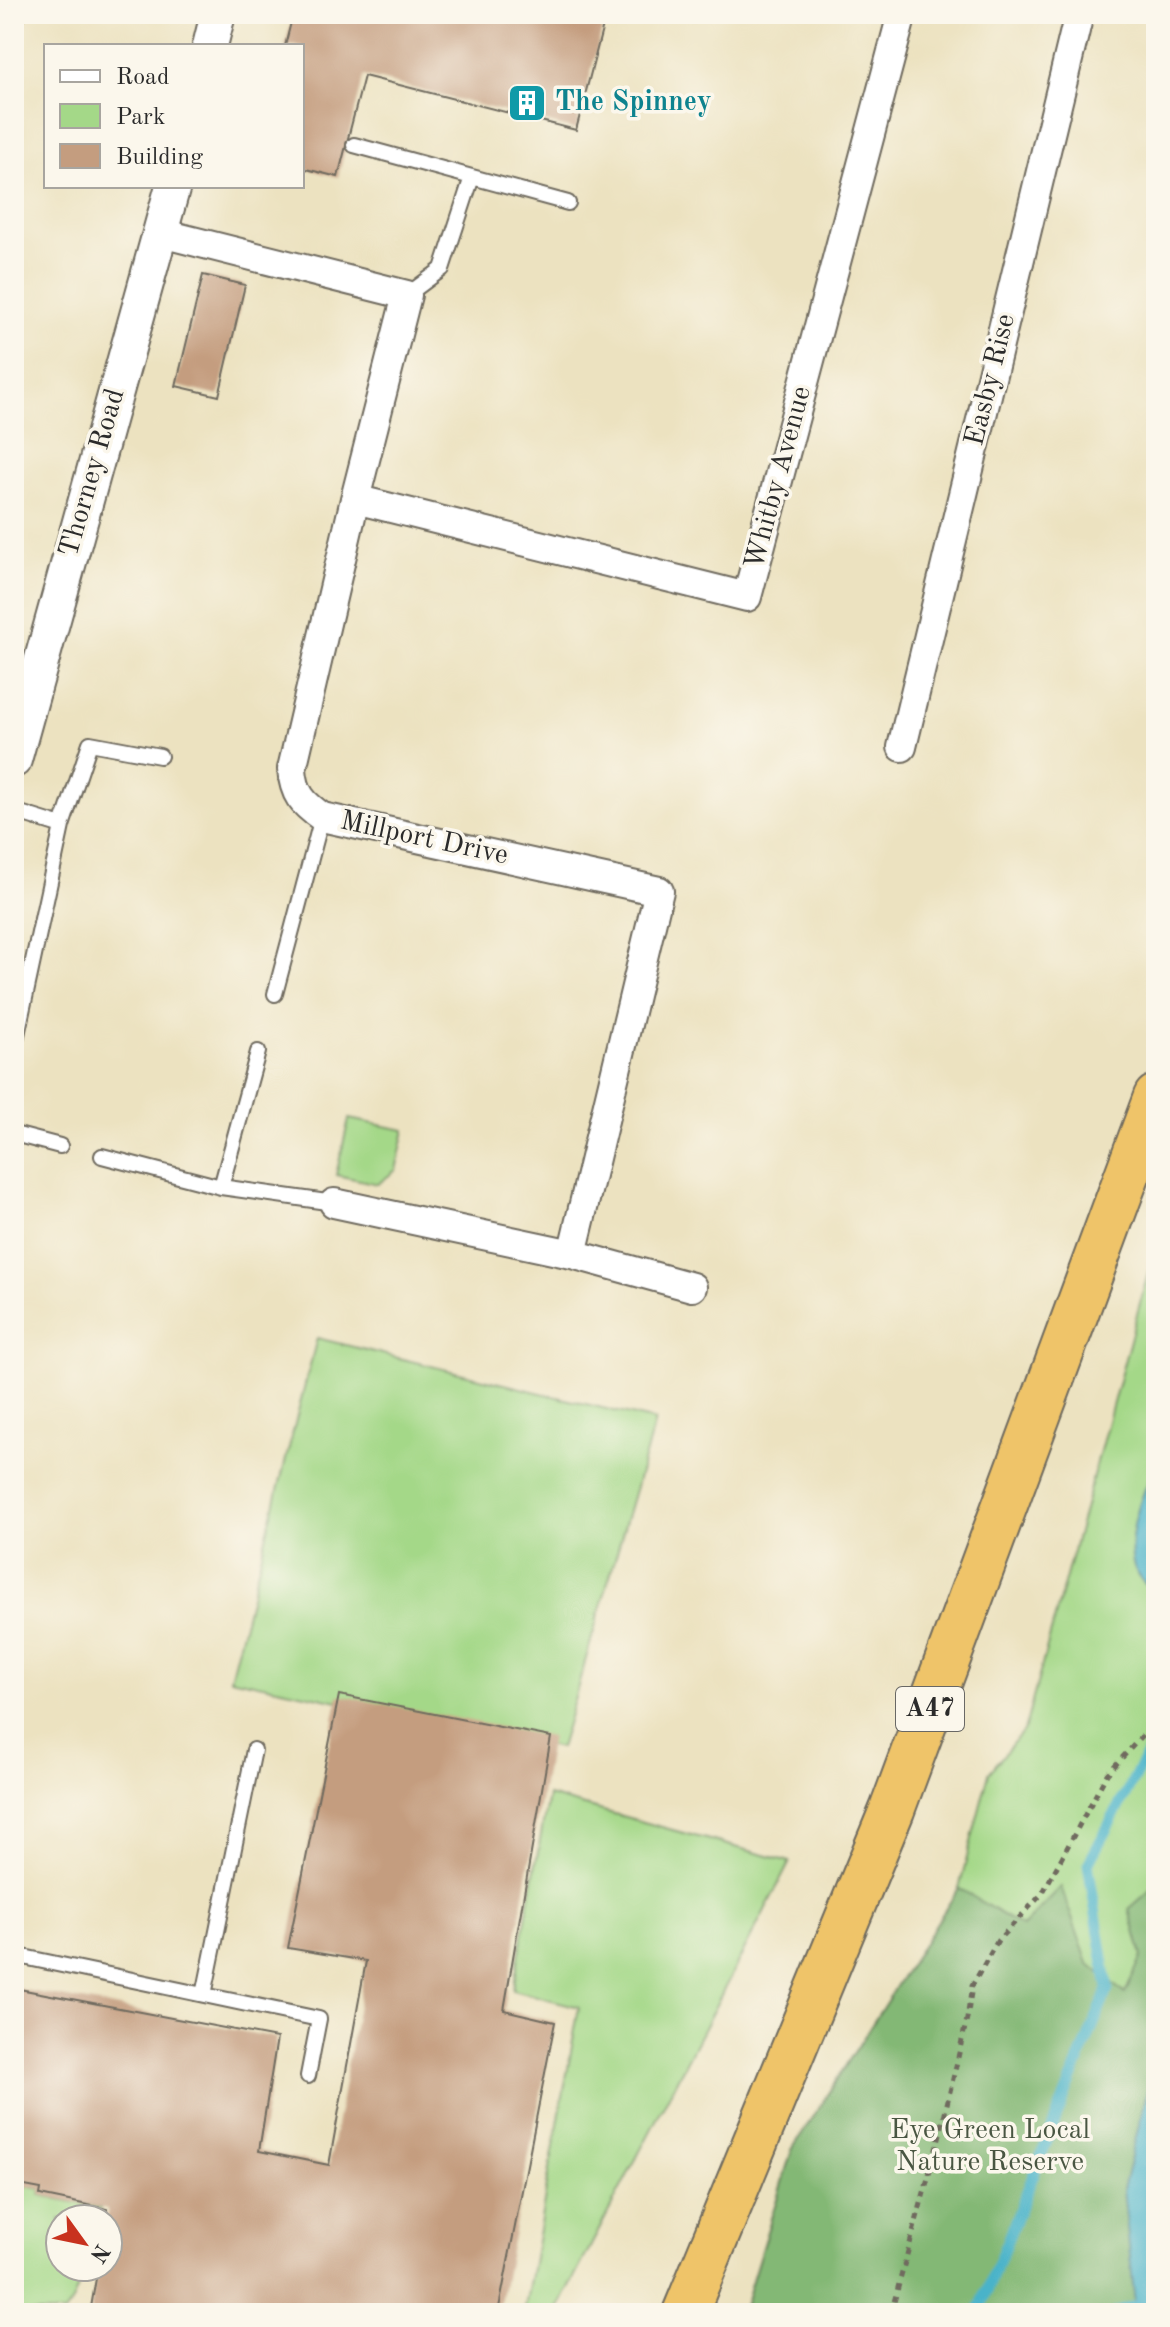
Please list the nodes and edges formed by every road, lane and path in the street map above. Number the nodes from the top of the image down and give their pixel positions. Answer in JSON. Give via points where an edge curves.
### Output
{"nodes":[{"id":1,"x":27,"y":14,"type":"edge"},
{"id":2,"x":218,"y":14,"type":"edge"},
{"id":3,"x":902,"y":14,"type":"edge"},
{"id":4,"x":1079,"y":14,"type":"edge"},
{"id":5,"x":14,"y":30,"type":"edge"},
{"id":6,"x":210,"y":44,"type":"edge"},
{"id":7,"x":354,"y":145,"type":"dead end"},
{"id":8,"x":472,"y":177,"type":"junction"},
{"id":9,"x":172,"y":188,"type":"edge"},
{"id":10,"x":568,"y":203,"type":"dead end"},
{"id":11,"x":161,"y":233,"type":"junction"},
{"id":12,"x":407,"y":295,"type":"junction"},
{"id":13,"x":355,"y":499,"type":"junction"},
{"id":14,"x":16,"y":747,"type":"edge"},
{"id":15,"x":902,"y":747,"type":"dead end"},
{"id":16,"x":160,"y":756,"type":"dead end"},
{"id":17,"x":14,"y":811,"type":"edge"},
{"id":18,"x":322,"y":817,"type":"junction"},
{"id":19,"x":62,"y":826,"type":"junction"},
{"id":20,"x":275,"y":994,"type":"dead end"},
{"id":21,"x":14,"y":1049,"type":"edge"},
{"id":22,"x":258,"y":1052,"type":"dead end"},
{"id":23,"x":1156,"y":1097,"type":"edge"},
{"id":24,"x":14,"y":1134,"type":"edge"},
{"id":25,"x":60,"y":1146,"type":"dead end"},
{"id":26,"x":102,"y":1156,"type":"dead end"},
{"id":27,"x":221,"y":1187,"type":"junction"},
{"id":28,"x":334,"y":1203,"type":"joint"},
{"id":29,"x":572,"y":1254,"type":"junction"},
{"id":30,"x":692,"y":1287,"type":"dead end"},
{"id":31,"x":1156,"y":1721,"type":"edge"},
{"id":32,"x":254,"y":1750,"type":"dead end"},
{"id":33,"x":14,"y":1955,"type":"edge"},
{"id":34,"x":204,"y":1995,"type":"junction"},
{"id":35,"x":308,"y":2076,"type":"dead end"},
{"id":36,"x":685,"y":2313,"type":"edge"},
{"id":37,"x":891,"y":2313,"type":"edge"}],
"edges":[{"from":1,"to":5,"type":"path"},
{"from":2,"to":6,"type":"street"},
{"from":3,"to":13,"type":"street","name":"Whitby Avenue","via":[[747,597]]},
{"from":4,"to":15,"type":"street","name":"Easby Rise"},
{"from":7,"to":8,"type":"lane"},
{"from":8,"to":10,"type":"lane"},
{"from":8,"to":12,"type":"lane","via":[[442,269]]},
{"from":9,"to":11,"type":"street","name":"Thorney Road"},
{"from":11,"to":12,"type":"street"},
{"from":11,"to":14,"type":"street","name":"Thorney Road"},
{"from":12,"to":13,"type":"street","name":"Millport Drive"},
{"from":13,"to":18,"type":"street","name":"Millport Drive","via":[[292,769],[293,788]]},
{"from":16,"to":19,"type":"lane","via":[[90,743]]},
{"from":17,"to":19,"type":"lane"},
{"from":18,"to":20,"type":"lane"},
{"from":18,"to":29,"type":"street","name":"Millport Drive","via":[[659,891]]},
{"from":19,"to":21,"type":"lane"},
{"from":22,"to":27,"type":"lane"},
{"from":23,"to":36,"type":"highway","number":"A47","via":[[892,1810]]},
{"from":24,"to":25,"type":"lane"},
{"from":26,"to":27,"type":"lane"},
{"from":27,"to":28,"type":"lane"},
{"from":28,"to":29,"type":"street"},
{"from":29,"to":30,"type":"street"},
{"from":31,"to":37,"type":"path","via":[[1107,1774],[1042,1894],[998,1940],[972,1986],[939,2138]]},
{"from":32,"to":34,"type":"lane"},
{"from":33,"to":34,"type":"lane"},
{"from":34,"to":35,"type":"lane","via":[[319,2019]]}]}
